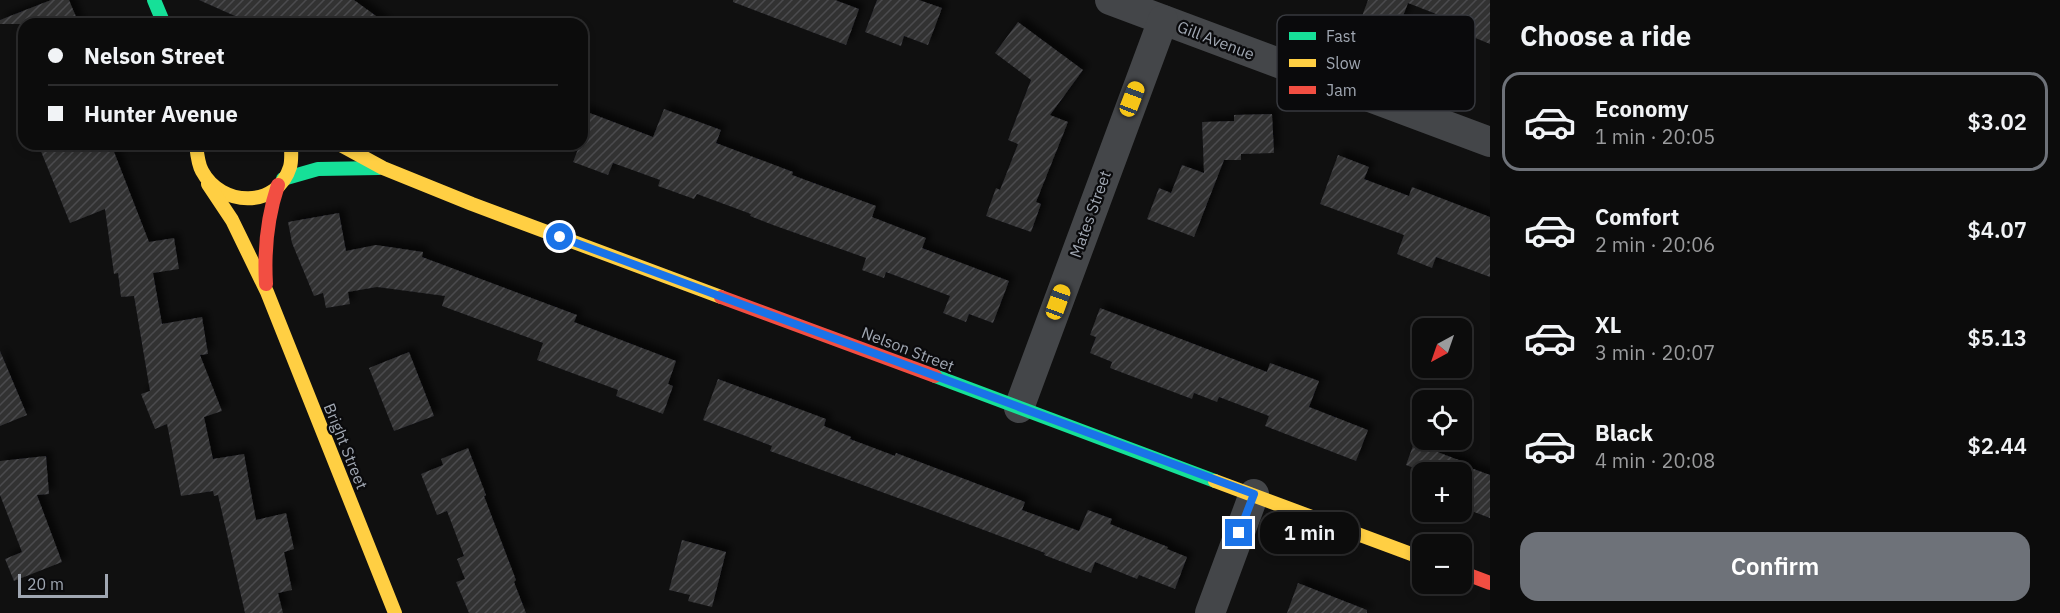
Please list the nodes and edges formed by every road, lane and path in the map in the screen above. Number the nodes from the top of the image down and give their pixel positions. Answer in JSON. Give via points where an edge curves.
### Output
{"nodes":[{"id":1,"x":154,"y":0,"type":"edge"},
{"id":2,"x":1110,"y":0,"type":"edge"},
{"id":3,"x":162,"y":18,"type":"edge"},
{"id":4,"x":1163,"y":20,"type":"junction"},
{"id":5,"x":1277,"y":63,"type":"edge"},
{"id":6,"x":1407,"y":111,"type":"edge"},
{"id":7,"x":1490,"y":142,"type":"edge"},
{"id":8,"x":197,"y":150,"type":"edge"},
{"id":9,"x":291,"y":150,"type":"edge"},
{"id":10,"x":350,"y":150,"type":"edge"},
{"id":11,"x":383,"y":168,"type":"junction"},
{"id":12,"x":280,"y":182,"type":"junction"},
{"id":13,"x":208,"y":184,"type":"junction"},
{"id":14,"x":267,"y":292,"type":"junction"},
{"id":15,"x":1018,"y":408,"type":"junction"},
{"id":16,"x":1254,"y":494,"type":"junction"},
{"id":17,"x":1412,"y":554,"type":"edge"},
{"id":18,"x":1472,"y":576,"type":"edge"},
{"id":19,"x":1490,"y":583,"type":"edge"},
{"id":20,"x":395,"y":613,"type":"edge"},
{"id":21,"x":1210,"y":613,"type":"edge"}],
"edges":[{"from":1,"to":3,"type":"street"},
{"from":2,"to":4,"type":"street","name":"Gill Avenue"},
{"from":4,"to":5,"type":"street","name":"Gill Avenue"},
{"from":4,"to":15,"type":"street","name":"Mates Street"},
{"from":6,"to":7,"type":"street","name":"Gill Avenue"},
{"from":8,"to":13,"type":"street","name":"Bright Street"},
{"from":9,"to":12,"type":"street","name":"Bright Street","via":[[291,163]]},
{"from":10,"to":11,"type":"street","name":"Nelson Street"},
{"from":11,"to":12,"type":"street","name":"Nelson Street","via":[[326,168]]},
{"from":11,"to":15,"type":"street","name":"Nelson Street"},
{"from":12,"to":13,"type":"street","name":"Nelson Street","via":[[265,195],[246,200],[225,196]]},
{"from":12,"to":14,"type":"street","name":"Bright Street","via":[[266,230]]},
{"from":13,"to":14,"type":"street","name":"Bright Street","via":[[232,220]]},
{"from":14,"to":20,"type":"street","name":"Bright Street"},
{"from":15,"to":16,"type":"street","name":"Nelson Street"},
{"from":16,"to":17,"type":"street","name":"Nelson Street"},
{"from":16,"to":21,"type":"street"},
{"from":18,"to":19,"type":"street"}]}
